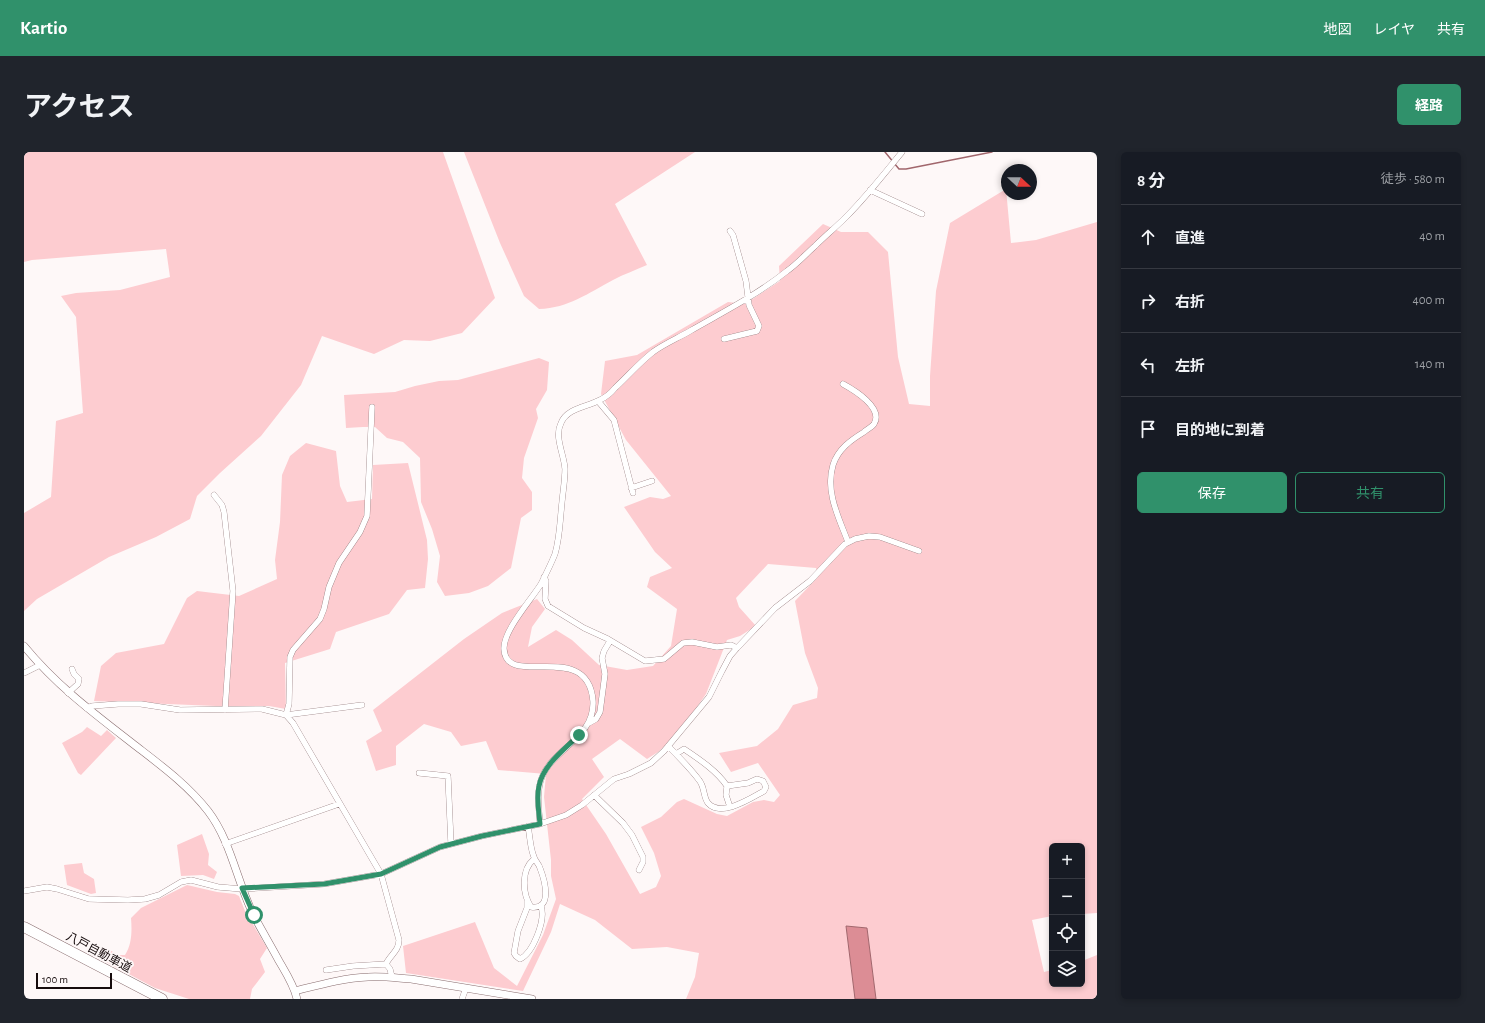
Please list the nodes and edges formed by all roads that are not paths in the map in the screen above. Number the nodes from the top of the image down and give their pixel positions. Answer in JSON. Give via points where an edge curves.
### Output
{"nodes":[{"id":1,"x":902,"y":152,"type":"edge"},
{"id":2,"x":870,"y":190,"type":"junction"},
{"id":3,"x":922,"y":214,"type":"dead end"},
{"id":4,"x":730,"y":231,"type":"dead end"},
{"id":5,"x":748,"y":298,"type":"junction"},
{"id":6,"x":724,"y":339,"type":"dead end"},
{"id":7,"x":843,"y":384,"type":"dead end"},
{"id":8,"x":598,"y":401,"type":"junction"},
{"id":9,"x":372,"y":407,"type":"dead end"},
{"id":10,"x":652,"y":481,"type":"dead end"},
{"id":11,"x":214,"y":495,"type":"dead end"},
{"id":12,"x":848,"y":542,"type":"junction"},
{"id":13,"x":919,"y":551,"type":"dead end"},
{"id":14,"x":544,"y":577,"type":"junction"},
{"id":15,"x":610,"y":641,"type":"junction"},
{"id":16,"x":24,"y":646,"type":"edge"},
{"id":17,"x":737,"y":648,"type":"junction"},
{"id":18,"x":40,"y":666,"type":"junction"},
{"id":19,"x":72,"y":669,"type":"dead end"},
{"id":20,"x":24,"y":673,"type":"edge"},
{"id":21,"x":68,"y":693,"type":"junction"},
{"id":22,"x":362,"y":705,"type":"dead end"},
{"id":23,"x":86,"y":708,"type":"junction"},
{"id":24,"x":225,"y":710,"type":"junction"},
{"id":25,"x":286,"y":715,"type":"junction"},
{"id":26,"x":589,"y":723,"type":"junction"},
{"id":27,"x":668,"y":746,"type":"junction"},
{"id":28,"x":676,"y":754,"type":"junction"},
{"id":29,"x":419,"y":773,"type":"dead end"},
{"id":30,"x":727,"y":786,"type":"junction"},
{"id":31,"x":594,"y":795,"type":"junction"},
{"id":32,"x":339,"y":804,"type":"junction"},
{"id":33,"x":730,"y":808,"type":"junction"},
{"id":34,"x":540,"y":824,"type":"junction"},
{"id":35,"x":528,"y":826,"type":"junction"},
{"id":36,"x":226,"y":844,"type":"junction"},
{"id":37,"x":451,"y":844,"type":"junction"},
{"id":38,"x":534,"y":858,"type":"junction"},
{"id":39,"x":639,"y":870,"type":"dead end"},
{"id":40,"x":381,"y":874,"type":"junction"},
{"id":41,"x":242,"y":888,"type":"junction"},
{"id":42,"x":24,"y":891,"type":"edge"},
{"id":43,"x":527,"y":901,"type":"junction"},
{"id":44,"x":541,"y":906,"type":"junction"},
{"id":45,"x":24,"y":927,"type":"edge"},
{"id":46,"x":386,"y":964,"type":"junction"},
{"id":47,"x":326,"y":970,"type":"dead end"},
{"id":48,"x":392,"y":977,"type":"junction"},
{"id":49,"x":466,"y":988,"type":"junction"},
{"id":50,"x":295,"y":991,"type":"junction"},
{"id":51,"x":162,"y":999,"type":"edge"},
{"id":52,"x":297,"y":999,"type":"edge"},
{"id":53,"x":462,"y":999,"type":"edge"},
{"id":54,"x":532,"y":999,"type":"edge"}],
"edges":[{"from":1,"to":2,"type":"street"},
{"from":2,"to":3,"type":"street"},
{"from":2,"to":5,"type":"street","via":[[847,216],[788,271]]},
{"from":4,"to":5,"type":"street","via":[[746,281]]},
{"from":5,"to":6,"type":"street","via":[[758,322],[757,331]]},
{"from":5,"to":8,"type":"street","via":[[655,351],[614,390]]},
{"from":7,"to":12,"type":"street","via":[[866,400],[874,410],[875,418],[873,425],[844,446],[833,466],[831,496]]},
{"from":8,"to":10,"type":"street","via":[[614,420],[632,491]]},
{"from":8,"to":14,"type":"street","via":[[573,410],[564,416],[559,426],[565,468],[559,542]]},
{"from":9,"to":25,"type":"street","via":[[367,516],[360,532],[339,563],[320,619],[290,657],[289,704]]},
{"from":11,"to":24,"type":"street","via":[[224,512],[233,591]]},
{"from":12,"to":13,"type":"street","via":[[869,536],[880,537]]},
{"from":12,"to":17,"type":"street","via":[[840,547],[810,581],[775,608]]},
{"from":14,"to":15,"type":"street","via":[[545,602],[548,606]]},
{"from":14,"to":26,"type":"street","via":[[505,640],[506,657],[513,664],[523,667],[556,666],[575,670],[584,677],[593,699]]},
{"from":15,"to":17,"type":"street","via":[[644,661],[664,659],[683,643],[692,642],[717,647],[731,645]]},
{"from":15,"to":26,"type":"street","via":[[602,658],[604,674],[600,712],[596,719]]},
{"from":16,"to":18,"type":"street"},
{"from":17,"to":27,"type":"street","via":[[730,656],[709,697]]},
{"from":18,"to":20,"type":"street"},
{"from":18,"to":21,"type":"street"},
{"from":19,"to":21,"type":"street","via":[[79,680]]},
{"from":21,"to":23,"type":"street"},
{"from":22,"to":25,"type":"street"},
{"from":23,"to":24,"type":"street","via":[[141,704],[180,710]]},
{"from":23,"to":36,"type":"street","via":[[168,771],[194,795],[220,828]]},
{"from":24,"to":25,"type":"street","via":[[262,709]]},
{"from":25,"to":32,"type":"street"},
{"from":26,"to":34,"type":"street","via":[[542,775],[538,787]]},
{"from":27,"to":28,"type":"street"},
{"from":27,"to":31,"type":"street","via":[[651,763],[614,778]]},
{"from":28,"to":30,"type":"street","via":[[684,749],[723,779]]},
{"from":28,"to":33,"type":"street","via":[[704,787],[708,803],[717,808]]},
{"from":29,"to":37,"type":"street","via":[[448,776]]},
{"from":30,"to":33,"type":"street","via":[[726,795]]},
{"from":30,"to":33,"type":"street","via":[[757,779],[763,781],[766,787],[764,791]]},
{"from":31,"to":34,"type":"street","via":[[566,815]]},
{"from":31,"to":39,"type":"street","via":[[632,835],[643,857]]},
{"from":32,"to":36,"type":"street"},
{"from":32,"to":40,"type":"street"},
{"from":34,"to":35,"type":"street"},
{"from":35,"to":37,"type":"street"},
{"from":35,"to":38,"type":"street"},
{"from":36,"to":41,"type":"street"},
{"from":37,"to":40,"type":"street"},
{"from":38,"to":43,"type":"street","via":[[529,863],[525,878],[524,891]]},
{"from":38,"to":44,"type":"street","via":[[540,866],[546,890],[545,902]]},
{"from":40,"to":41,"type":"street","via":[[324,884]]},
{"from":40,"to":46,"type":"street","via":[[399,940],[397,949]]},
{"from":41,"to":42,"type":"street","via":[[218,887],[191,880],[181,882],[159,895],[128,900],[89,899],[47,887]]},
{"from":41,"to":50,"type":"street"},
{"from":43,"to":44,"type":"street","via":[[531,907]]},
{"from":43,"to":44,"type":"street","via":[[514,953],[520,958],[525,956],[539,929],[543,911]]},
{"from":45,"to":51,"type":"highway","name":"八戸自動車道"},
{"from":46,"to":47,"type":"street"},
{"from":46,"to":48,"type":"street"},
{"from":48,"to":49,"type":"street"},
{"from":48,"to":50,"type":"street","via":[[339,980]]},
{"from":49,"to":53,"type":"street"},
{"from":49,"to":54,"type":"street"},
{"from":50,"to":52,"type":"street"}]}
